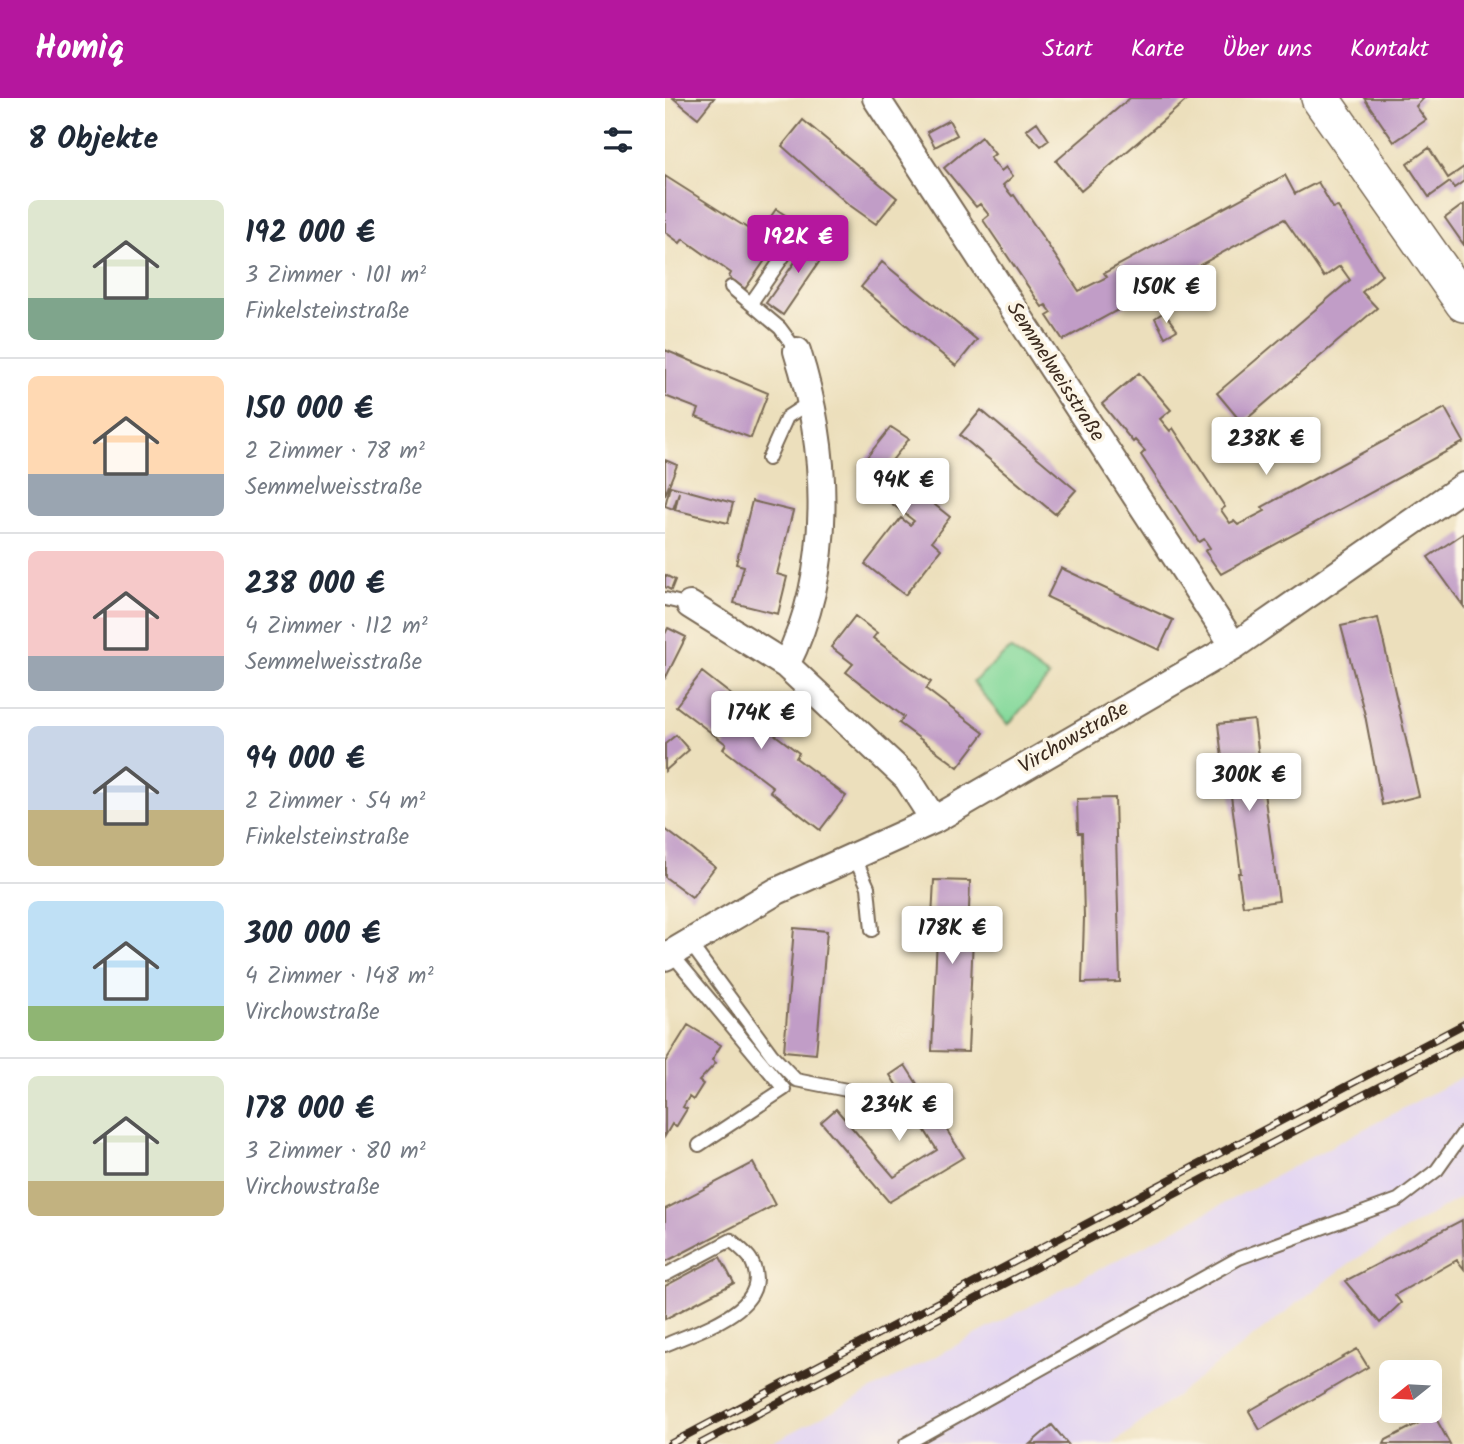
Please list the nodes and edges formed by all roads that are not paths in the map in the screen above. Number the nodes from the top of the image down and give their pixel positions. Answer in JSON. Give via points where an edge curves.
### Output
{"nodes":[{"id":1,"x":876,"y":98,"type":"edge"},
{"id":2,"x":1320,"y":98,"type":"edge"},
{"id":3,"x":801,"y":232,"type":"dead end"},
{"id":4,"x":731,"y":287,"type":"dead end"},
{"id":5,"x":751,"y":303,"type":"junction"},
{"id":6,"x":1464,"y":303,"type":"edge"},
{"id":7,"x":797,"y":351,"type":"joint"},
{"id":8,"x":813,"y":400,"type":"junction"},
{"id":9,"x":768,"y":459,"type":"dead end"},
{"id":10,"x":1464,"y":486,"type":"edge"},
{"id":11,"x":678,"y":602,"type":"edge"},
{"id":12,"x":1234,"y":646,"type":"junction"},
{"id":13,"x":786,"y":665,"type":"junction"},
{"id":14,"x":934,"y":820,"type":"junction"},
{"id":15,"x":854,"y":856,"type":"junction"},
{"id":16,"x":871,"y":930,"type":"dead end"},
{"id":17,"x":675,"y":951,"type":"edge"},
{"id":18,"x":877,"y":1096,"type":"dead end"},
{"id":19,"x":1464,"y":1132,"type":"edge"},
{"id":20,"x":699,"y":1145,"type":"dead end"},
{"id":21,"x":665,"y":1275,"type":"edge"},
{"id":22,"x":665,"y":1345,"type":"edge"},
{"id":23,"x":906,"y":1444,"type":"edge"}],
"edges":[{"from":1,"to":12,"type":"street","name":"Semmelweisstraße"},
{"from":2,"to":6,"type":"street"},
{"from":3,"to":5,"type":"lane"},
{"from":4,"to":5,"type":"lane"},
{"from":5,"to":7,"type":"lane","via":[[780,328]]},
{"from":7,"to":8,"type":"street"},
{"from":8,"to":9,"type":"lane","via":[[787,417]]},
{"from":8,"to":13,"type":"street","via":[[821,485],[819,553],[811,603]]},
{"from":10,"to":12,"type":"street","name":"Virchowstraße"},
{"from":11,"to":13,"type":"street"},
{"from":12,"to":14,"type":"street","name":"Virchowstraße"},
{"from":13,"to":14,"type":"street","via":[[907,778]]},
{"from":14,"to":15,"type":"street","name":"Virchowstraße"},
{"from":15,"to":16,"type":"lane","via":[[868,887]]},
{"from":15,"to":17,"type":"street","name":"Virchowstraße","via":[[777,891]]},
{"from":17,"to":18,"type":"lane","via":[[796,1080]]},
{"from":17,"to":20,"type":"lane","via":[[784,1089]]},
{"from":19,"to":23,"type":"lane","via":[[1437,1170],[1398,1200],[1238,1258]]},
{"from":21,"to":22,"type":"lane","via":[[731,1240],[751,1259],[757,1286],[748,1302],[729,1315]]}]}
